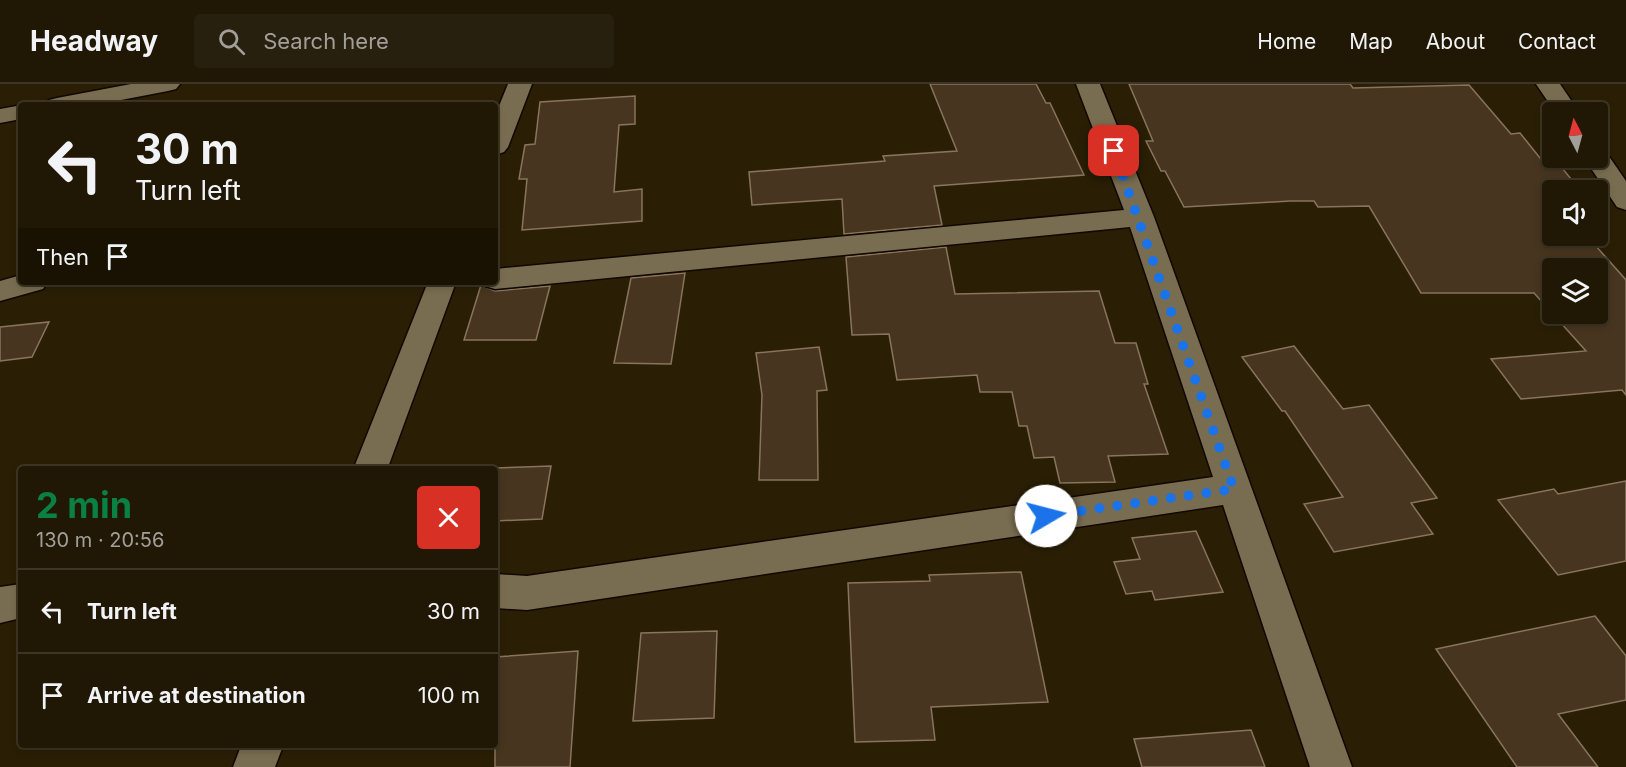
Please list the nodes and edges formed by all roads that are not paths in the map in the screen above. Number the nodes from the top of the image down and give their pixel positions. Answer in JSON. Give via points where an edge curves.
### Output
{"nodes":[{"id":1,"x":168,"y":84,"type":"edge"},
{"id":2,"x":180,"y":84,"type":"edge"},
{"id":3,"x":520,"y":84,"type":"edge"},
{"id":4,"x":1088,"y":84,"type":"edge"},
{"id":5,"x":1548,"y":84,"type":"edge"},
{"id":6,"x":73,"y":102,"type":"edge"},
{"id":7,"x":165,"y":102,"type":"edge"},
{"id":8,"x":1560,"y":102,"type":"edge"},
{"id":9,"x":18,"y":113,"type":"edge"},
{"id":10,"x":0,"y":116,"type":"edge"},
{"id":11,"x":498,"y":139,"type":"edge"},
{"id":12,"x":1604,"y":168,"type":"edge"},
{"id":13,"x":1626,"y":201,"type":"edge"},
{"id":14,"x":1140,"y":218,"type":"junction"},
{"id":15,"x":498,"y":279,"type":"edge"},
{"id":16,"x":22,"y":285,"type":"edge"},
{"id":17,"x":447,"y":285,"type":"edge"},
{"id":18,"x":0,"y":291,"type":"edge"},
{"id":19,"x":372,"y":466,"type":"edge"},
{"id":20,"x":1234,"y":489,"type":"junction"},
{"id":21,"x":498,"y":591,"type":"edge"},
{"id":22,"x":18,"y":602,"type":"edge"},
{"id":23,"x":0,"y":605,"type":"edge"},
{"id":24,"x":261,"y":748,"type":"edge"},
{"id":25,"x":254,"y":767,"type":"edge"},
{"id":26,"x":1331,"y":767,"type":"edge"}],
"edges":[{"from":1,"to":6,"type":"street"},
{"from":2,"to":7,"type":"street"},
{"from":3,"to":11,"type":"street"},
{"from":4,"to":14,"type":"street"},
{"from":5,"to":8,"type":"street"},
{"from":9,"to":10,"type":"street"},
{"from":12,"to":13,"type":"street"},
{"from":14,"to":15,"type":"street"},
{"from":14,"to":20,"type":"street"},
{"from":16,"to":18,"type":"street"},
{"from":17,"to":19,"type":"street"},
{"from":20,"to":21,"type":"street","via":[[527,593]]},
{"from":20,"to":26,"type":"street"},
{"from":22,"to":23,"type":"street"},
{"from":24,"to":25,"type":"street"}]}
